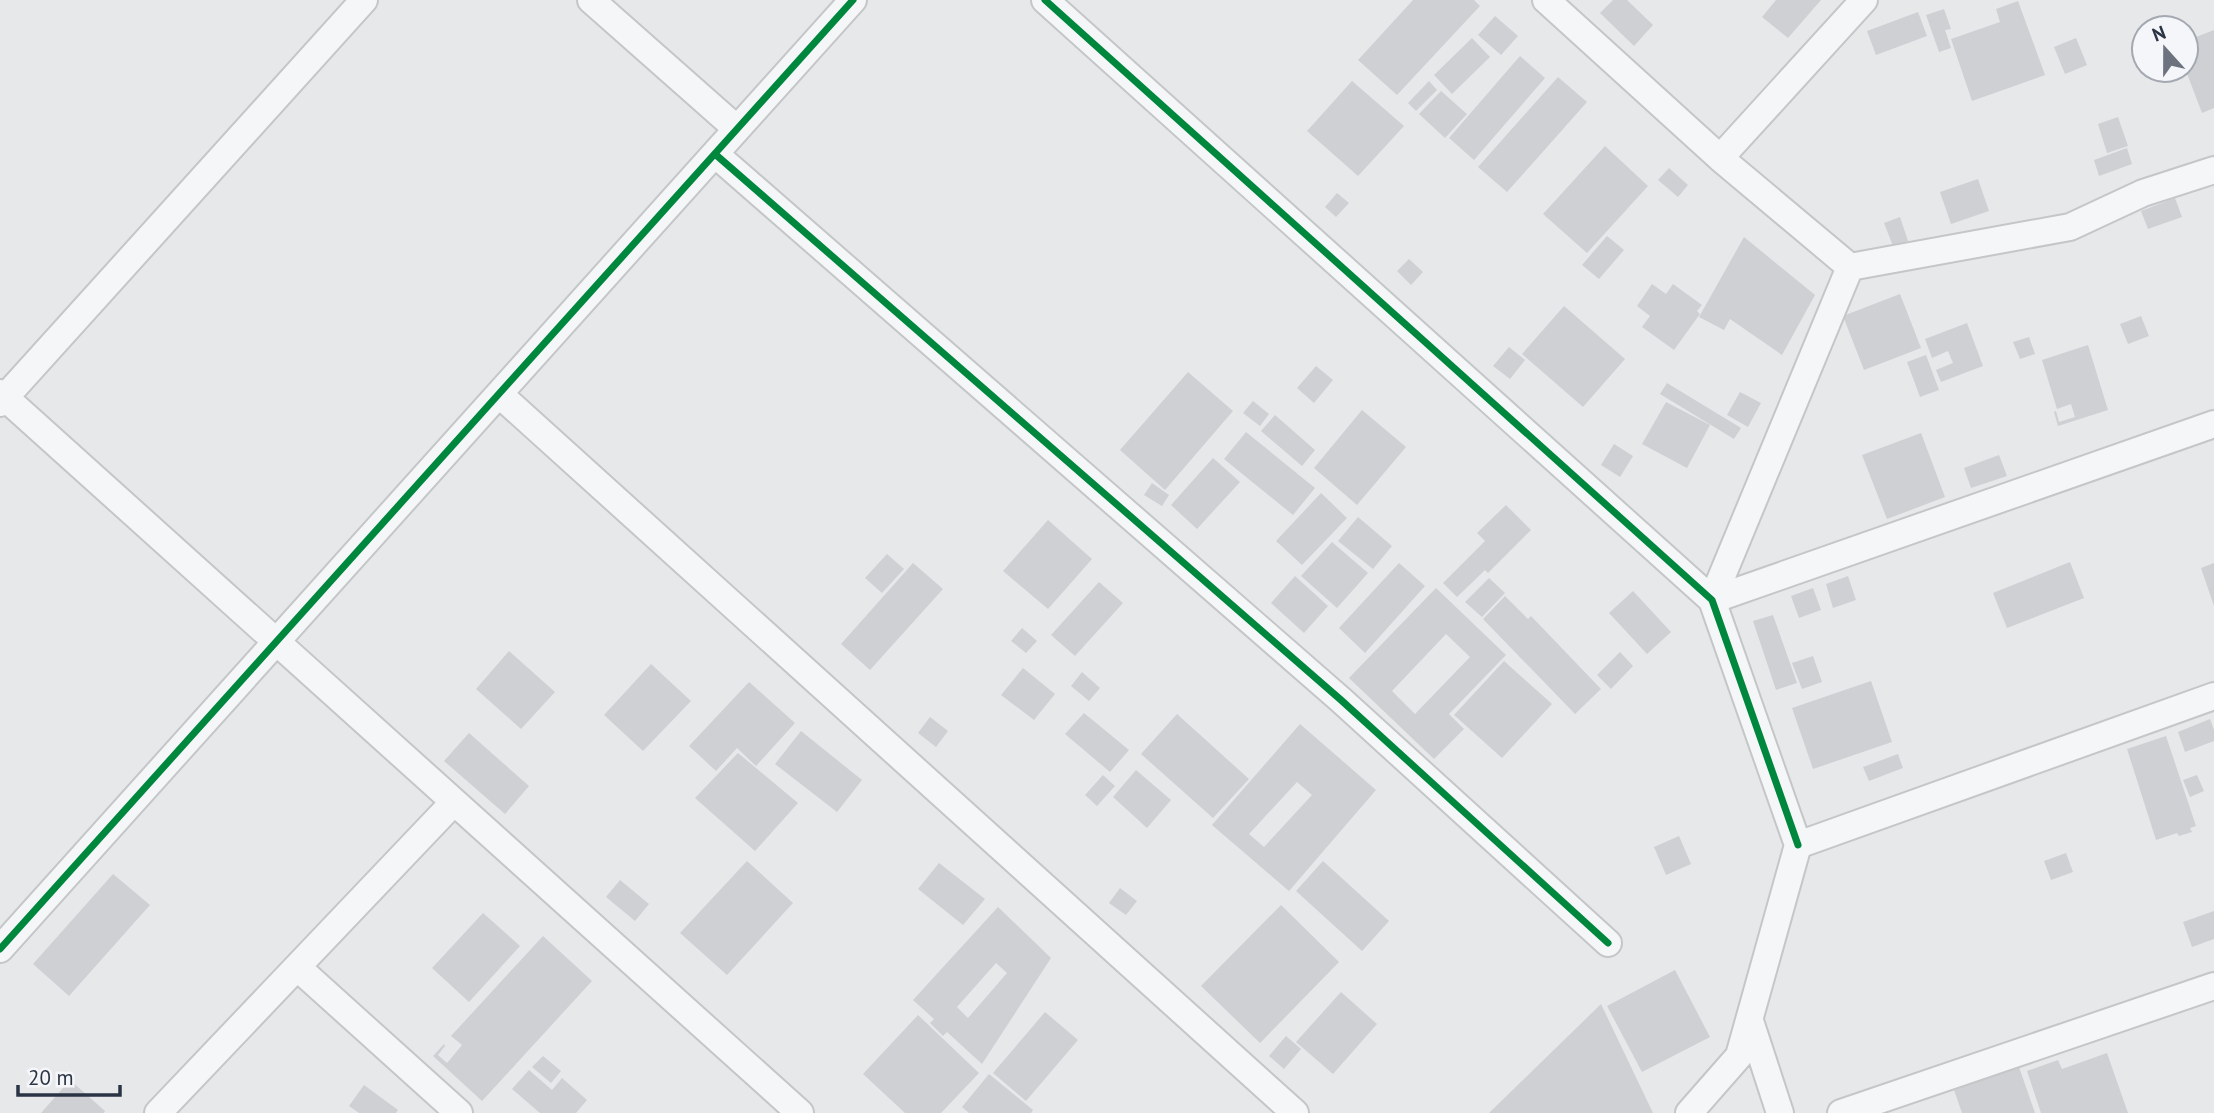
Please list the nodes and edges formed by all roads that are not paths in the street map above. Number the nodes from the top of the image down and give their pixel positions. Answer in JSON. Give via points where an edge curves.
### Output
{"nodes":[{"id":1,"x":364,"y":0,"type":"edge"},
{"id":2,"x":591,"y":0,"type":"edge"},
{"id":3,"x":853,"y":0,"type":"edge"},
{"id":4,"x":1045,"y":0,"type":"edge"},
{"id":5,"x":1546,"y":0,"type":"edge"},
{"id":6,"x":1864,"y":0,"type":"edge"},
{"id":7,"x":737,"y":129,"type":"junction"},
{"id":8,"x":715,"y":154,"type":"junction"},
{"id":9,"x":1720,"y":158,"type":"junction"},
{"id":10,"x":2214,"y":170,"type":"edge"},
{"id":11,"x":1850,"y":267,"type":"junction"},
{"id":12,"x":499,"y":394,"type":"junction"},
{"id":13,"x":2,"y":398,"type":"edge"},
{"id":14,"x":2214,"y":424,"type":"edge"},
{"id":15,"x":1712,"y":600,"type":"junction"},
{"id":16,"x":277,"y":642,"type":"junction"},
{"id":17,"x":2214,"y":696,"type":"edge"},
{"id":18,"x":454,"y":802,"type":"junction"},
{"id":19,"x":1798,"y":845,"type":"junction"},
{"id":20,"x":1608,"y":943,"type":"dead end"},
{"id":21,"x":0,"y":949,"type":"edge"},
{"id":22,"x":297,"y":967,"type":"junction"},
{"id":23,"x":2214,"y":986,"type":"edge"},
{"id":24,"x":1750,"y":1021,"type":"junction"},
{"id":25,"x":158,"y":1113,"type":"edge"},
{"id":26,"x":460,"y":1113,"type":"edge"},
{"id":27,"x":800,"y":1113,"type":"edge"},
{"id":28,"x":1295,"y":1113,"type":"edge"},
{"id":29,"x":1689,"y":1113,"type":"edge"},
{"id":30,"x":1780,"y":1113,"type":"edge"},
{"id":31,"x":1841,"y":1113,"type":"edge"}],
"edges":[{"from":1,"to":13,"type":"street"},
{"from":2,"to":7,"type":"street"},
{"from":3,"to":7,"type":"street"},
{"from":4,"to":15,"type":"street"},
{"from":5,"to":9,"type":"street"},
{"from":6,"to":9,"type":"street"},
{"from":7,"to":8,"type":"street"},
{"from":8,"to":12,"type":"street"},
{"from":8,"to":20,"type":"street","via":[[1341,700]]},
{"from":9,"to":11,"type":"street"},
{"from":10,"to":11,"type":"street","via":[[2143,193],[2070,227]]},
{"from":11,"to":15,"type":"street"},
{"from":12,"to":16,"type":"street"},
{"from":12,"to":28,"type":"street"},
{"from":13,"to":16,"type":"street"},
{"from":14,"to":15,"type":"street"},
{"from":15,"to":19,"type":"street"},
{"from":16,"to":18,"type":"street"},
{"from":16,"to":21,"type":"street"},
{"from":17,"to":19,"type":"street"},
{"from":18,"to":22,"type":"street"},
{"from":18,"to":27,"type":"street"},
{"from":19,"to":24,"type":"street"},
{"from":22,"to":25,"type":"street"},
{"from":22,"to":26,"type":"street"},
{"from":23,"to":31,"type":"street"},
{"from":24,"to":29,"type":"street","via":[[1739,1056]]},
{"from":24,"to":30,"type":"street"}]}
